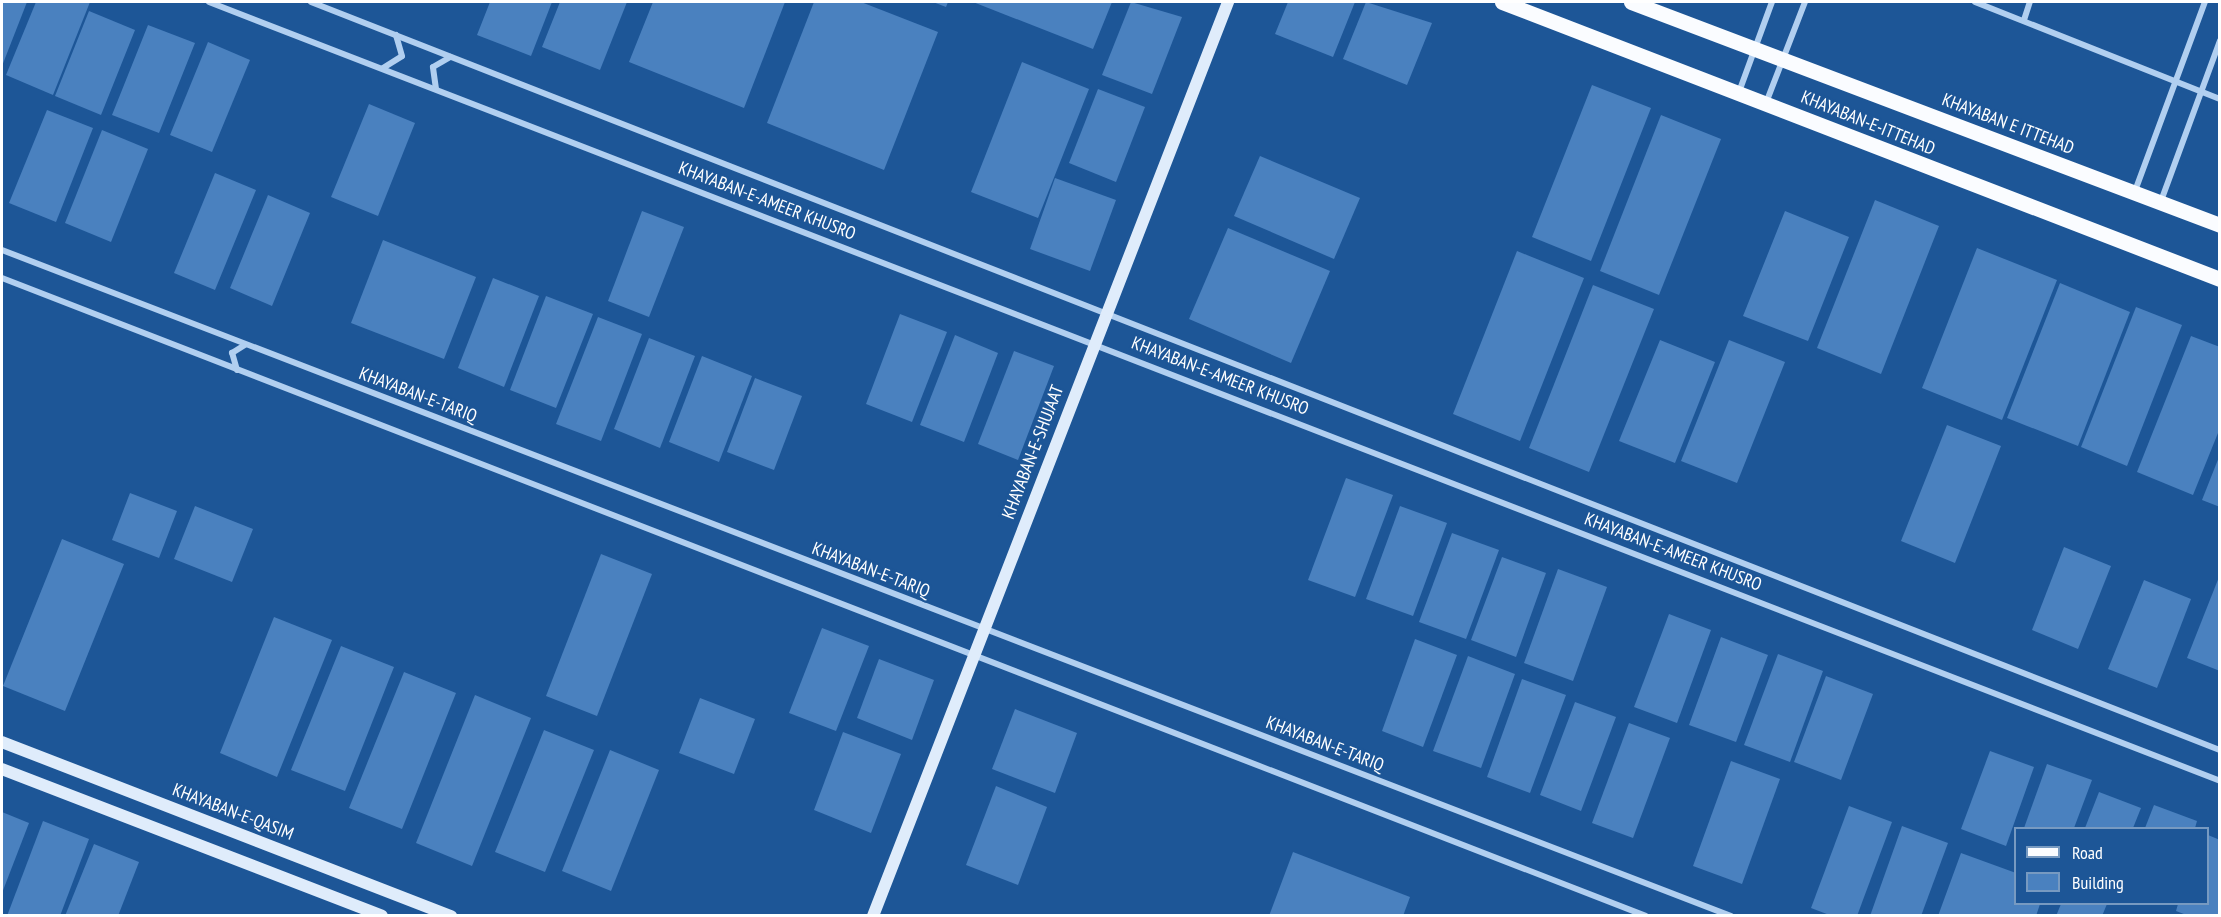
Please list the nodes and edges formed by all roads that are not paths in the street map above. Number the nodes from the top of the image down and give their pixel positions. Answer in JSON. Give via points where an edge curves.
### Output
{"nodes":[{"id":1,"x":209,"y":2,"type":"edge"},
{"id":2,"x":311,"y":2,"type":"edge"},
{"id":3,"x":1228,"y":2,"type":"edge"},
{"id":4,"x":1502,"y":2,"type":"edge"},
{"id":5,"x":1631,"y":2,"type":"edge"},
{"id":6,"x":1772,"y":2,"type":"edge"},
{"id":7,"x":1805,"y":2,"type":"edge"},
{"id":8,"x":1975,"y":2,"type":"edge"},
{"id":9,"x":2030,"y":2,"type":"edge"},
{"id":10,"x":2205,"y":2,"type":"edge"},
{"id":11,"x":2024,"y":20,"type":"junction"},
{"id":12,"x":390,"y":32,"type":"junction"},
{"id":13,"x":2220,"y":41,"type":"edge"},
{"id":14,"x":1755,"y":49,"type":"junction"},
{"id":15,"x":454,"y":58,"type":"junction"},
{"id":16,"x":1783,"y":60,"type":"junction"},
{"id":17,"x":379,"y":67,"type":"junction"},
{"id":18,"x":2175,"y":82,"type":"junction"},
{"id":19,"x":436,"y":89,"type":"junction"},
{"id":20,"x":2200,"y":92,"type":"junction"},
{"id":21,"x":1739,"y":93,"type":"junction"},
{"id":22,"x":2220,"y":99,"type":"edge"},
{"id":23,"x":1766,"y":103,"type":"junction"},
{"id":24,"x":2135,"y":192,"type":"junction"},
{"id":25,"x":2160,"y":201,"type":"junction"},
{"id":26,"x":2220,"y":225,"type":"edge"},
{"id":27,"x":2,"y":250,"type":"edge"},
{"id":28,"x":2,"y":278,"type":"edge"},
{"id":29,"x":2220,"y":279,"type":"edge"},
{"id":30,"x":1106,"y":315,"type":"junction"},
{"id":31,"x":1094,"y":344,"type":"junction"},
{"id":32,"x":252,"y":347,"type":"junction"},
{"id":33,"x":237,"y":370,"type":"junction"},
{"id":34,"x":984,"y":630,"type":"junction"},
{"id":35,"x":973,"y":657,"type":"junction"},
{"id":36,"x":2,"y":742,"type":"edge"},
{"id":37,"x":2220,"y":750,"type":"edge"},
{"id":38,"x":2,"y":769,"type":"edge"},
{"id":39,"x":2220,"y":781,"type":"edge"},
{"id":40,"x":382,"y":915,"type":"edge"},
{"id":41,"x":451,"y":915,"type":"edge"},
{"id":42,"x":873,"y":915,"type":"edge"},
{"id":43,"x":1646,"y":915,"type":"edge"},
{"id":44,"x":1731,"y":915,"type":"edge"}],
"edges":[{"from":1,"to":17,"type":"street","name":"KHAYABAN-E-AMEER KHUSRO"},
{"from":2,"to":12,"type":"street","name":"KHAYABAN-E-AMEER KHUSRO"},
{"from":3,"to":30,"type":"main road","name":"KHAYABAN-E-SHUJAAT"},
{"from":4,"to":21,"type":"main road","name":"KHAYABAN-E-ITTEHAD"},
{"from":5,"to":14,"type":"main road"},
{"from":6,"to":14,"type":"street"},
{"from":7,"to":16,"type":"street"},
{"from":8,"to":11,"type":"street"},
{"from":9,"to":11,"type":"street"},
{"from":10,"to":18,"type":"street"},
{"from":11,"to":18,"type":"street"},
{"from":12,"to":15,"type":"street","name":"KHAYABAN-E-AMEER KHUSRO"},
{"from":12,"to":17,"type":"street","via":[[400,39],[402,56],[390,67]]},
{"from":13,"to":20,"type":"street"},
{"from":14,"to":16,"type":"main road"},
{"from":14,"to":21,"type":"street"},
{"from":15,"to":19,"type":"street","via":[[434,67]]},
{"from":15,"to":30,"type":"street","name":"KHAYABAN-E-AMEER KHUSRO"},
{"from":16,"to":23,"type":"street"},
{"from":16,"to":24,"type":"main road","name":"KHAYABAN E ITTEHAD"},
{"from":17,"to":19,"type":"street","name":"KHAYABAN-E-AMEER KHUSRO"},
{"from":18,"to":20,"type":"street"},
{"from":18,"to":24,"type":"street"},
{"from":19,"to":31,"type":"street","name":"KHAYABAN-E-AMEER KHUSRO"},
{"from":20,"to":22,"type":"street"},
{"from":20,"to":25,"type":"street"},
{"from":21,"to":23,"type":"main road","name":"KHAYABAN-E-ITTEHAD"},
{"from":23,"to":29,"type":"main road","name":"KHAYABAN-E-ITTEHAD"},
{"from":24,"to":25,"type":"main road","name":"KHAYABAN E ITTEHAD"},
{"from":25,"to":26,"type":"main road","name":"KHAYABAN E ITTEHAD"},
{"from":27,"to":32,"type":"street","name":"KHAYABAN-E-TARIQ"},
{"from":28,"to":33,"type":"street"},
{"from":30,"to":31,"type":"main road","name":"KHAYABAN-E-SHUJAAT"},
{"from":30,"to":37,"type":"street","name":"KHAYABAN-E-AMEER KHUSRO"},
{"from":31,"to":34,"type":"main road","name":"KHAYABAN-E-SHUJAAT"},
{"from":31,"to":39,"type":"street","name":"KHAYABAN-E-AMEER KHUSRO"},
{"from":32,"to":33,"type":"street","via":[[235,349],[232,363]]},
{"from":32,"to":34,"type":"street","name":"KHAYABAN-E-TARIQ"},
{"from":33,"to":35,"type":"street"},
{"from":34,"to":35,"type":"main road","name":"KHAYABAN-E-SHUJAAT"},
{"from":34,"to":44,"type":"street","name":"KHAYABAN-E-TARIQ"},
{"from":35,"to":42,"type":"main road","name":"KHAYABAN-E-SHUJAAT"},
{"from":35,"to":43,"type":"street"},
{"from":36,"to":41,"type":"main road","name":"KHAYABAN-E-QASIM"},
{"from":38,"to":40,"type":"main road"}]}
